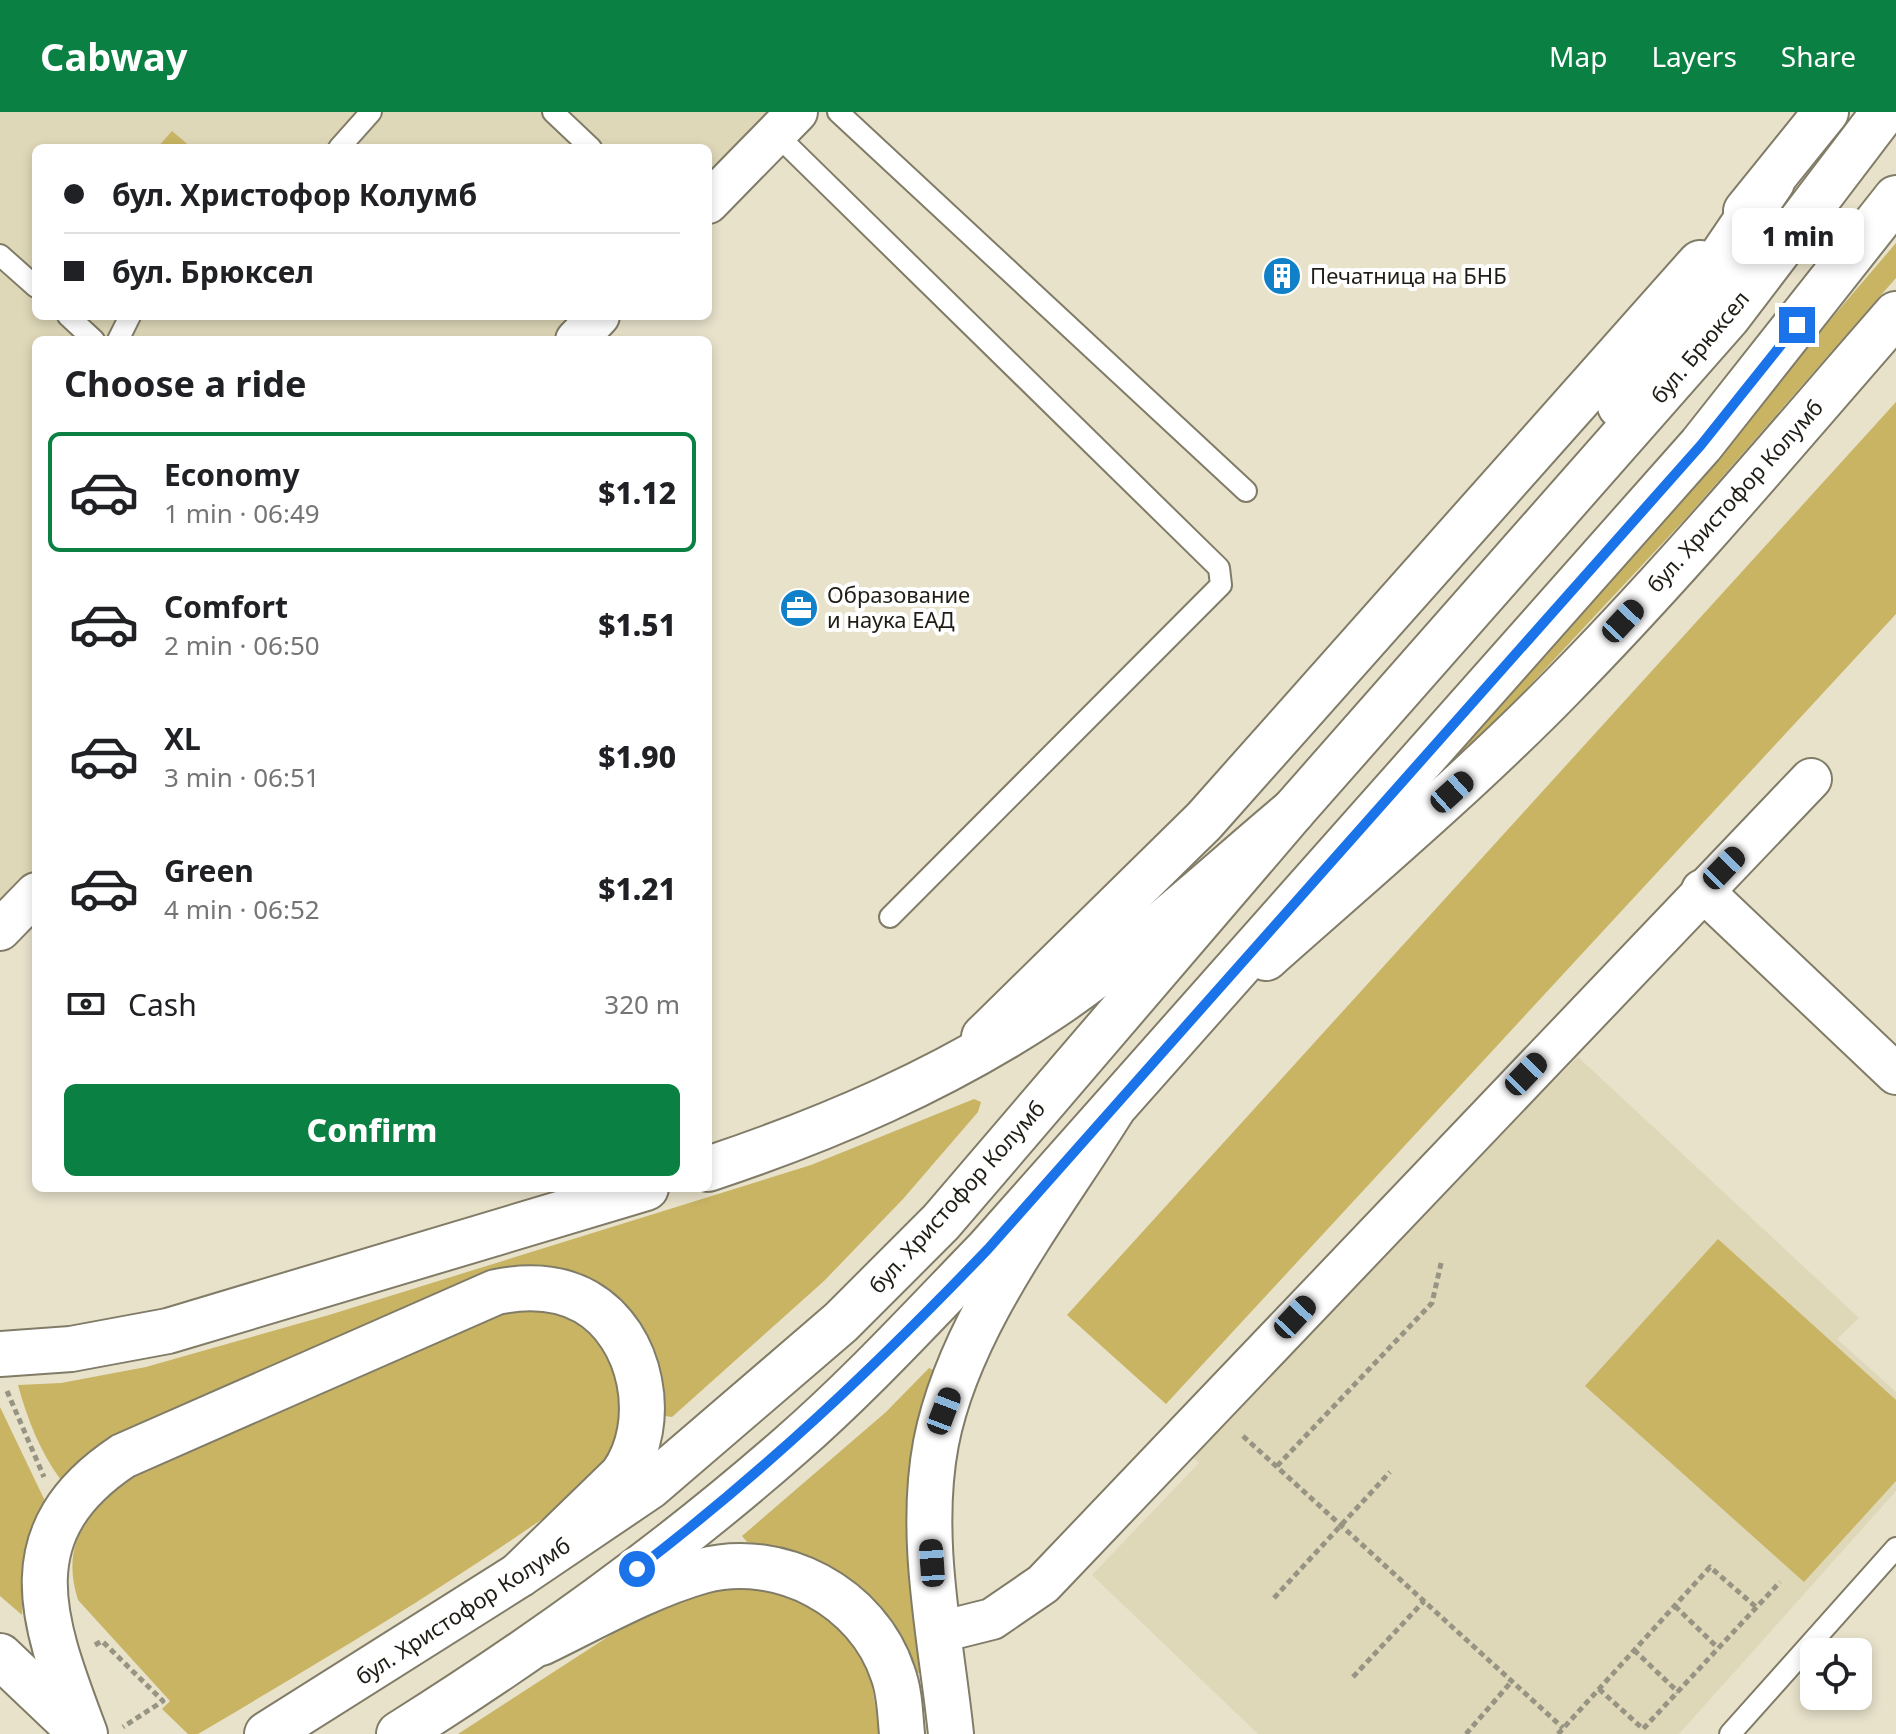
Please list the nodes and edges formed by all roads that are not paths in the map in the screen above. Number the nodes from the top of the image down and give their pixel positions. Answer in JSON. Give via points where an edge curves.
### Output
{"nodes":[{"id":1,"x":371,"y":112,"type":"edge"},
{"id":2,"x":553,"y":112,"type":"edge"},
{"id":3,"x":838,"y":112,"type":"edge"},
{"id":4,"x":1826,"y":112,"type":"edge"},
{"id":5,"x":1884,"y":112,"type":"edge"},
{"id":6,"x":786,"y":123,"type":"edge"},
{"id":7,"x":343,"y":144,"type":"edge"},
{"id":8,"x":587,"y":144,"type":"edge"},
{"id":9,"x":1772,"y":182,"type":"junction"},
{"id":10,"x":1896,"y":198,"type":"edge"},
{"id":11,"x":712,"y":199,"type":"edge"},
{"id":12,"x":0,"y":255,"type":"edge"},
{"id":13,"x":32,"y":283,"type":"edge"},
{"id":14,"x":1896,"y":314,"type":"edge"},
{"id":15,"x":72,"y":320,"type":"edge"},
{"id":16,"x":595,"y":320,"type":"edge"},
{"id":17,"x":90,"y":336,"type":"edge"},
{"id":18,"x":580,"y":336,"type":"edge"},
{"id":19,"x":1246,"y":491,"type":"dead end"},
{"id":20,"x":1537,"y":536,"type":"junction"},
{"id":21,"x":1811,"y":779,"type":"dead end"},
{"id":22,"x":1293,"y":811,"type":"junction"},
{"id":23,"x":1702,"y":890,"type":"junction"},
{"id":24,"x":32,"y":897,"type":"edge"},
{"id":25,"x":890,"y":917,"type":"dead end"},
{"id":26,"x":0,"y":930,"type":"edge"},
{"id":27,"x":1169,"y":1045,"type":"junction"},
{"id":28,"x":947,"y":1071,"type":"junction"},
{"id":29,"x":1896,"y":1074,"type":"edge"},
{"id":30,"x":1112,"y":1110,"type":"junction"},
{"id":31,"x":712,"y":1168,"type":"edge"},
{"id":32,"x":633,"y":1192,"type":"edge"},
{"id":33,"x":2,"y":1362,"type":"edge"},
{"id":34,"x":1896,"y":1548,"type":"edge"},
{"id":35,"x":519,"y":1575,"type":"junction"},
{"id":36,"x":940,"y":1632,"type":"junction"},
{"id":37,"x":541,"y":1643,"type":"junction"},
{"id":38,"x":0,"y":1656,"type":"edge"},
{"id":39,"x":84,"y":1734,"type":"edge"},
{"id":40,"x":267,"y":1734,"type":"edge"},
{"id":41,"x":399,"y":1734,"type":"edge"},
{"id":42,"x":902,"y":1734,"type":"edge"},
{"id":43,"x":951,"y":1734,"type":"edge"},
{"id":44,"x":1730,"y":1734,"type":"edge"}],
"edges":[{"from":1,"to":7,"type":"lane"},
{"from":2,"to":8,"type":"lane"},
{"from":3,"to":19,"type":"lane"},
{"from":4,"to":9,"type":"main road"},
{"from":5,"to":20,"type":"main road","name":"бул. Брюксел","via":[[1728,317]]},
{"from":6,"to":11,"type":"street"},
{"from":6,"to":25,"type":"lane","via":[[1222,575],[1221,585]]},
{"from":9,"to":20,"type":"main road"},
{"from":9,"to":28,"type":"main road","via":[[1204,821]]},
{"from":10,"to":27,"type":"main road","via":[[1701,445]]},
{"from":12,"to":13,"type":"lane"},
{"from":14,"to":27,"type":"main road","name":"бул. Христофор Колумб","via":[[1563,687]]},
{"from":15,"to":17,"type":"lane"},
{"from":16,"to":18,"type":"street"},
{"from":20,"to":22,"type":"main road","name":"бул. Христофор Колумб"},
{"from":21,"to":23,"type":"street"},
{"from":22,"to":28,"type":"main road","via":[[1105,968],[1049,1010]]},
{"from":22,"to":35,"type":"main road","name":"бул. Христофор Колумб","via":[[941,1222],[841,1322],[649,1487]]},
{"from":23,"to":29,"type":"street"},
{"from":23,"to":36,"type":"street","via":[[1043,1584],[992,1619]]},
{"from":24,"to":26,"type":"street"},
{"from":27,"to":30,"type":"main road","name":"бул. Христофор Колумб"},
{"from":28,"to":31,"type":"main road","via":[[785,1143]]},
{"from":30,"to":36,"type":"main road","via":[[987,1310],[944,1411],[930,1511]]},
{"from":30,"to":37,"type":"main road","name":"бул. Христофор Колумб","via":[[923,1317],[791,1445]]},
{"from":32,"to":33,"type":"main road","via":[[168,1331]]},
{"from":34,"to":44,"type":"lane"},
{"from":35,"to":39,"type":"main road","via":[[622,1475],[633,1459],[642,1424],[640,1387],[624,1342],[587,1302],[540,1288],[496,1292],[123,1456],[87,1483],[55,1527],[43,1575],[52,1640]]},
{"from":35,"to":40,"type":"main road","name":"бул. Христофор Колумб"},
{"from":36,"to":43,"type":"main road"},
{"from":37,"to":41,"type":"main road","name":"бул. Христофор Колумб"},
{"from":37,"to":42,"type":"main road","via":[[705,1570],[773,1569],[826,1591],[872,1633],[893,1674]]},
{"from":38,"to":39,"type":"main road"}]}
